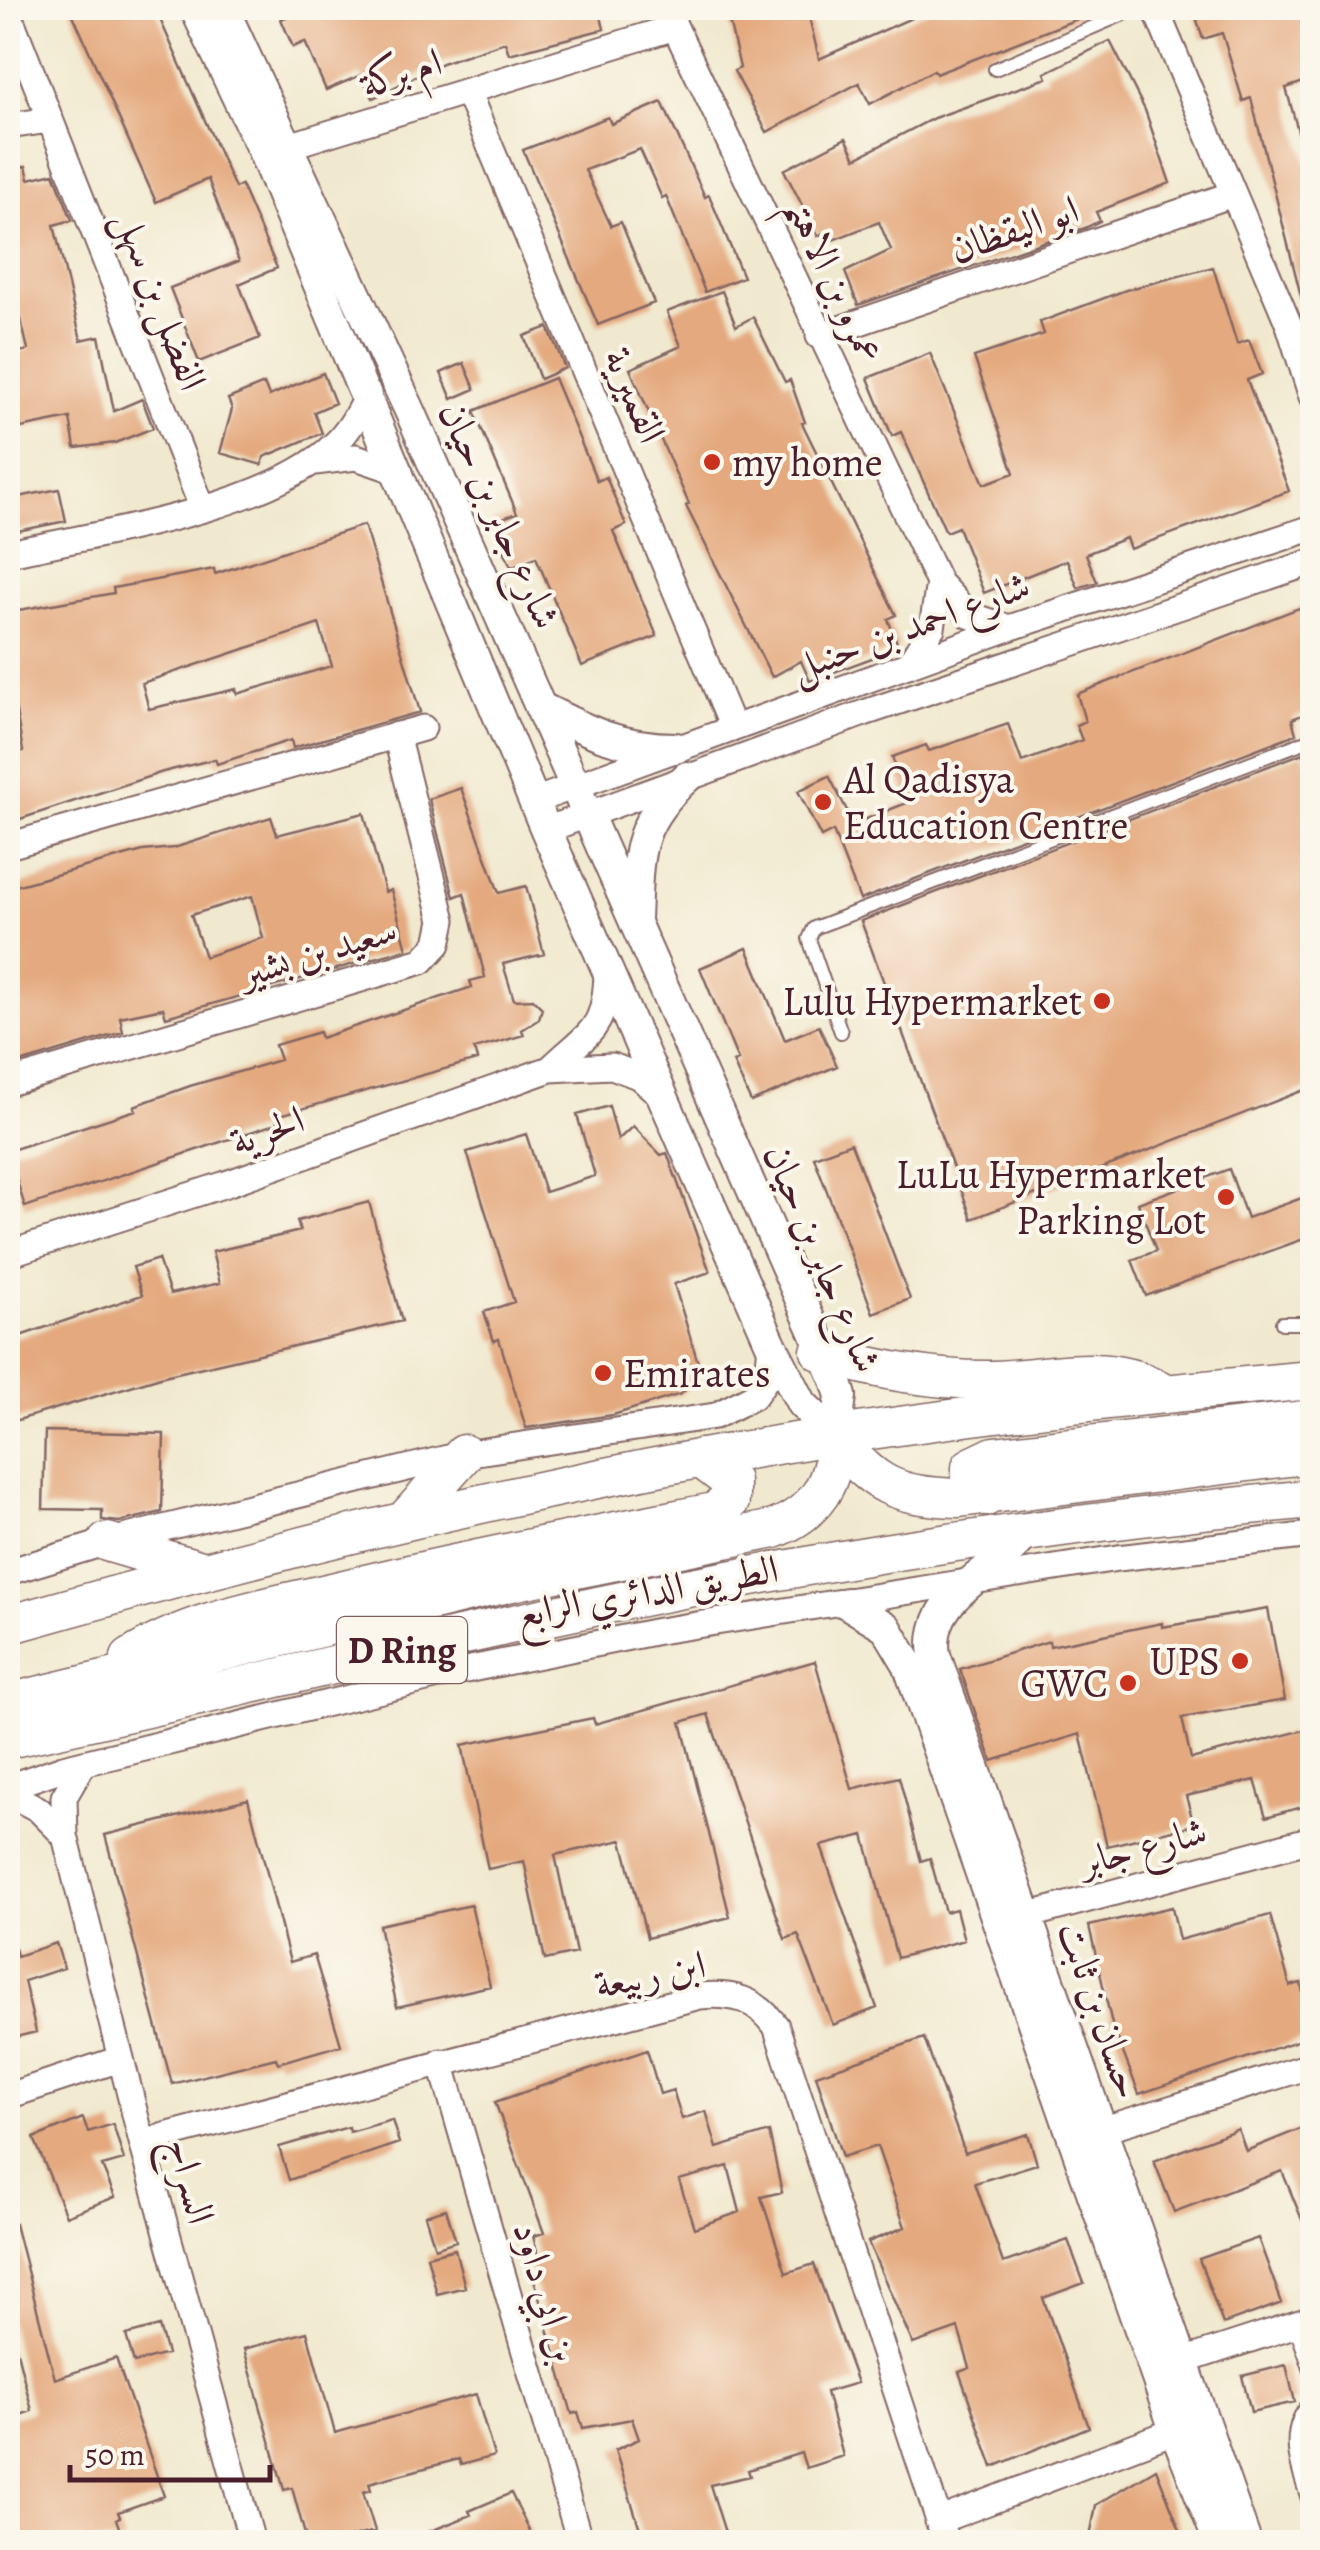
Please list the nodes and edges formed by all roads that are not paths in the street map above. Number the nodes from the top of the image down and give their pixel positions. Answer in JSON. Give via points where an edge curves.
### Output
{"nodes":[{"id":1,"x":195,"y":8,"type":"edge"},
{"id":2,"x":222,"y":8,"type":"edge"},
{"id":3,"x":1138,"y":8,"type":"edge"},
{"id":4,"x":1154,"y":8,"type":"edge"},
{"id":5,"x":8,"y":12,"type":"edge"},
{"id":6,"x":670,"y":17,"type":"edge"},
{"id":7,"x":995,"y":69,"type":"dead end"},
{"id":8,"x":467,"y":91,"type":"junction"},
{"id":9,"x":50,"y":120,"type":"junction"},
{"id":10,"x":8,"y":126,"type":"edge"},
{"id":11,"x":277,"y":149,"type":"junction"},
{"id":12,"x":1233,"y":194,"type":"junction"},
{"id":13,"x":1301,"y":322,"type":"edge"},
{"id":14,"x":819,"y":336,"type":"junction"},
{"id":15,"x":368,"y":393,"type":"junction"},
{"id":16,"x":1312,"y":397,"type":"edge"},
{"id":17,"x":310,"y":463,"type":"junction"},
{"id":18,"x":400,"y":472,"type":"junction"},
{"id":19,"x":202,"y":507,"type":"junction"},
{"id":20,"x":1312,"y":528,"type":"edge"},
{"id":21,"x":1256,"y":547,"type":"junction"},
{"id":22,"x":8,"y":553,"type":"edge"},
{"id":23,"x":1312,"y":562,"type":"edge"},
{"id":24,"x":1269,"y":577,"type":"junction"},
{"id":25,"x":940,"y":584,"type":"junction"},
{"id":26,"x":1010,"y":628,"type":"junction"},
{"id":27,"x":907,"y":666,"type":"junction"},
{"id":28,"x":540,"y":707,"type":"junction"},
{"id":29,"x":423,"y":728,"type":"dead end"},
{"id":30,"x":733,"y":728,"type":"junction"},
{"id":31,"x":396,"y":735,"type":"junction"},
{"id":32,"x":1312,"y":738,"type":"edge"},
{"id":33,"x":682,"y":762,"type":"junction"},
{"id":34,"x":574,"y":786,"type":"junction"},
{"id":35,"x":534,"y":801,"type":"junction"},
{"id":36,"x":586,"y":815,"type":"junction"},
{"id":37,"x":546,"y":830,"type":"junction"},
{"id":38,"x":8,"y":846,"type":"edge"},
{"id":39,"x":634,"y":928,"type":"junction"},
{"id":40,"x":608,"y":968,"type":"junction"},
{"id":41,"x":841,"y":1032,"type":"dead end"},
{"id":42,"x":550,"y":1069,"type":"junction"},
{"id":43,"x":8,"y":1083,"type":"edge"},
{"id":44,"x":667,"y":1101,"type":"junction"},
{"id":45,"x":8,"y":1254,"type":"edge"},
{"id":46,"x":1312,"y":1322,"type":"edge"},
{"id":47,"x":1282,"y":1323,"type":"dead end"},
{"id":48,"x":771,"y":1344,"type":"junction"},
{"id":49,"x":820,"y":1351,"type":"junction"},
{"id":50,"x":1312,"y":1380,"type":"edge"},
{"id":51,"x":1167,"y":1394,"type":"junction"},
{"id":52,"x":1312,"y":1419,"type":"edge"},
{"id":53,"x":836,"y":1437,"type":"junction"},
{"id":54,"x":464,"y":1454,"type":"junction"},
{"id":55,"x":1312,"y":1454,"type":"edge"},
{"id":56,"x":700,"y":1458,"type":"junction"},
{"id":57,"x":986,"y":1497,"type":"junction"},
{"id":58,"x":1312,"y":1499,"type":"edge"},
{"id":59,"x":406,"y":1519,"type":"junction"},
{"id":60,"x":1025,"y":1534,"type":"junction"},
{"id":61,"x":1312,"y":1535,"type":"edge"},
{"id":62,"x":107,"y":1542,"type":"junction"},
{"id":63,"x":201,"y":1570,"type":"junction"},
{"id":64,"x":8,"y":1572,"type":"edge"},
{"id":65,"x":971,"y":1584,"type":"junction"},
{"id":66,"x":846,"y":1604,"type":"junction"},
{"id":67,"x":8,"y":1625,"type":"edge"},
{"id":68,"x":101,"y":1678,"type":"junction"},
{"id":69,"x":8,"y":1703,"type":"edge"},
{"id":70,"x":8,"y":1739,"type":"edge"},
{"id":71,"x":84,"y":1763,"type":"junction"},
{"id":72,"x":8,"y":1790,"type":"edge"},
{"id":73,"x":65,"y":1836,"type":"junction"},
{"id":74,"x":1312,"y":1839,"type":"edge"},
{"id":75,"x":992,"y":1910,"type":"junction"},
{"id":76,"x":1026,"y":1916,"type":"junction"},
{"id":77,"x":120,"y":2059,"type":"junction"},
{"id":78,"x":441,"y":2062,"type":"junction"},
{"id":79,"x":1300,"y":2068,"type":"dead end"},
{"id":80,"x":8,"y":2096,"type":"edge"},
{"id":81,"x":1068,"y":2123,"type":"junction"},
{"id":82,"x":1101,"y":2130,"type":"junction"},
{"id":83,"x":142,"y":2142,"type":"junction"},
{"id":84,"x":1304,"y":2322,"type":"edge"},
{"id":85,"x":1169,"y":2366,"type":"junction"},
{"id":86,"x":1312,"y":2374,"type":"edge"},
{"id":87,"x":1312,"y":2401,"type":"edge"},
{"id":88,"x":1188,"y":2426,"type":"junction"},
{"id":89,"x":1312,"y":2512,"type":"edge"},
{"id":90,"x":942,"y":2532,"type":"edge"},
{"id":91,"x":252,"y":2542,"type":"edge"},
{"id":92,"x":580,"y":2542,"type":"edge"},
{"id":93,"x":1218,"y":2542,"type":"edge"},
{"id":94,"x":1246,"y":2542,"type":"edge"}],
"edges":[{"from":1,"to":11,"type":"street","name":"شارع جابر بن حيان"},
{"from":2,"to":11,"type":"street","name":"شارع جابر بن حيان"},
{"from":3,"to":7,"type":"lane"},
{"from":4,"to":12,"type":"street"},
{"from":5,"to":9,"type":"street","name":"الفضل بن سهل"},
{"from":6,"to":8,"type":"street","name":"ام بركة"},
{"from":6,"to":14,"type":"street","name":"عمرو بن الاهتم"},
{"from":8,"to":11,"type":"street","name":"ام بركة"},
{"from":8,"to":30,"type":"street","name":"القميرية"},
{"from":9,"to":10,"type":"street"},
{"from":9,"to":19,"type":"street","name":"الفضل بن سهل"},
{"from":11,"to":15,"type":"street","name":"شارع جابر بن حيان"},
{"from":11,"to":28,"type":"street","name":"شارع جابر بن حيان"},
{"from":12,"to":13,"type":"street"},
{"from":12,"to":14,"type":"street","name":"ابو اليقظان"},
{"from":13,"to":16,"type":"street"},
{"from":14,"to":25,"type":"street","name":"عمرو بن الاهتم"},
{"from":15,"to":17,"type":"street","via":[[335,444]]},
{"from":15,"to":18,"type":"street","name":"شارع جابر بن حيان"},
{"from":17,"to":18,"type":"street","via":[[356,457]]},
{"from":17,"to":19,"type":"street"},
{"from":18,"to":35,"type":"street","name":"شارع جابر بن حيان"},
{"from":19,"to":22,"type":"street"},
{"from":20,"to":21,"type":"street","name":"شارع احمد بن حنبل"},
{"from":21,"to":24,"type":"street"},
{"from":21,"to":26,"type":"street","name":"شارع احمد بن حنبل"},
{"from":23,"to":24,"type":"street","name":"شارع احمد بن حنبل"},
{"from":24,"to":33,"type":"street","name":"شارع احمد بن حنبل"},
{"from":25,"to":26,"type":"street","name":"عمرو بن الاهتم","via":[[969,614]]},
{"from":25,"to":27,"type":"street","via":[[932,628]]},
{"from":26,"to":27,"type":"street","name":"شارع احمد بن حنبل"},
{"from":27,"to":30,"type":"street","name":"شارع احمد بن حنبل"},
{"from":28,"to":33,"type":"street","via":[[592,734]]},
{"from":28,"to":34,"type":"street","name":"شارع جابر بن حيان"},
{"from":29,"to":31,"type":"street"},
{"from":30,"to":33,"type":"street","name":"شارع احمد بن حنبل"},
{"from":31,"to":38,"type":"street"},
{"from":31,"to":43,"type":"street","name":"سعيد بن بشير","via":[[443,920],[438,944],[422,960]]},
{"from":32,"to":41,"type":"lane","via":[[814,928],[809,939]]},
{"from":33,"to":34,"type":"street","name":"شارع احمد بن حنبل"},
{"from":33,"to":36,"type":"street","name":"شارع احمد بن حنبل"},
{"from":33,"to":39,"type":"street","via":[[644,826]]},
{"from":34,"to":35,"type":"street","name":"شارع احمد بن حنبل"},
{"from":34,"to":36,"type":"street","name":"شارع جابر بن حيان"},
{"from":35,"to":37,"type":"street","name":"شارع جابر بن حيان"},
{"from":36,"to":37,"type":"street","name":"شارع احمد بن حنبل"},
{"from":36,"to":39,"type":"street","name":"شارع جابر بن حيان"},
{"from":37,"to":40,"type":"street","name":"شارع جابر بن حيان"},
{"from":39,"to":49,"type":"street","name":"شارع جابر بن حيان"},
{"from":40,"to":42,"type":"street","name":"الحرية","via":[[600,1022]]},
{"from":40,"to":44,"type":"street","name":"شارع جابر بن حيان"},
{"from":42,"to":44,"type":"street","name":"الحرية","via":[[624,1070]]},
{"from":42,"to":45,"type":"street","name":"الحرية"},
{"from":44,"to":48,"type":"street","name":"شارع جابر بن حيان"},
{"from":46,"to":47,"type":"lane"},
{"from":48,"to":53,"type":"street","name":"شارع جابر بن حيان","via":[[802,1404]]},
{"from":48,"to":54,"type":"street","via":[[768,1376],[738,1408]]},
{"from":49,"to":51,"type":"main road","via":[[858,1364],[972,1379],[1100,1370]]},
{"from":49,"to":53,"type":"street","name":"شارع جابر بن حيان","via":[[841,1396]]},
{"from":50,"to":51,"type":"main road"},
{"from":51,"to":53,"type":"main road"},
{"from":52,"to":57,"type":"main road","via":[[980,1459],[970,1474]]},
{"from":53,"to":56,"type":"main road"},
{"from":53,"to":57,"type":"main road","via":[[876,1482],[932,1497]]},
{"from":53,"to":68,"type":"main road","via":[[830,1481],[804,1516],[774,1528]]},
{"from":54,"to":59,"type":"main road"},
{"from":54,"to":62,"type":"street"},
{"from":55,"to":57,"type":"main road"},
{"from":56,"to":59,"type":"main road"},
{"from":56,"to":68,"type":"main road","via":[[730,1482],[723,1509],[446,1564],[198,1625]]},
{"from":58,"to":60,"type":"main road","name":"الطريق الدائري الرابع","number":"D Ring"},
{"from":59,"to":63,"type":"main road"},
{"from":60,"to":65,"type":"street","name":"حسان بن ثابت"},
{"from":60,"to":70,"type":"main road","name":"الطريق الدائري الرابع","number":"D Ring","via":[[541,1618]]},
{"from":61,"to":65,"type":"street","name":"الطريق الدائري الرابع"},
{"from":62,"to":63,"type":"main road"},
{"from":62,"to":64,"type":"street"},
{"from":63,"to":67,"type":"main road"},
{"from":65,"to":66,"type":"street","name":"الطريق الدائري الرابع"},
{"from":65,"to":76,"type":"street","name":"حسان بن ثابت","via":[[940,1611],[932,1640]]},
{"from":66,"to":71,"type":"street","name":"الطريق الدائري الرابع","via":[[451,1672]]},
{"from":66,"to":75,"type":"street","name":"حسان بن ثابت","via":[[872,1615],[900,1645]]},
{"from":68,"to":69,"type":"main road"},
{"from":71,"to":72,"type":"street","name":"الطريق الدائري الرابع"},
{"from":71,"to":73,"type":"street","name":"السراج","via":[[64,1797]]},
{"from":72,"to":73,"type":"street"},
{"from":73,"to":77,"type":"street","name":"السراج"},
{"from":74,"to":76,"type":"street","name":"شارع جابر"},
{"from":75,"to":76,"type":"street","name":"شارع جابر"},
{"from":75,"to":81,"type":"street","name":"حسان بن ثابت"},
{"from":76,"to":82,"type":"street","name":"حسان بن ثابت"},
{"from":77,"to":80,"type":"street"},
{"from":77,"to":83,"type":"street","name":"السراج"},
{"from":78,"to":83,"type":"street","name":"ابن ربيعة"},
{"from":78,"to":90,"type":"street","name":"ابن ربيعة","via":[[700,1996],[724,1994],[764,2010],[776,2026]]},
{"from":78,"to":92,"type":"street","name":"بن ابي داود"},
{"from":79,"to":82,"type":"street"},
{"from":81,"to":82,"type":"street"},
{"from":81,"to":85,"type":"street","name":"حسان بن ثابت"},
{"from":82,"to":85,"type":"street","name":"حسان بن ثابت"},
{"from":83,"to":91,"type":"street","name":"السراج"},
{"from":84,"to":85,"type":"street"},
{"from":84,"to":86,"type":"lane"},
{"from":85,"to":88,"type":"street","name":"حسان بن ثابت"},
{"from":87,"to":89,"type":"lane","via":[[1293,2437]]},
{"from":88,"to":90,"type":"street","name":"ابن ربيعة"},
{"from":88,"to":93,"type":"street","name":"حسان بن ثابت"},
{"from":88,"to":94,"type":"street","name":"حسان بن ثابت"}]}
